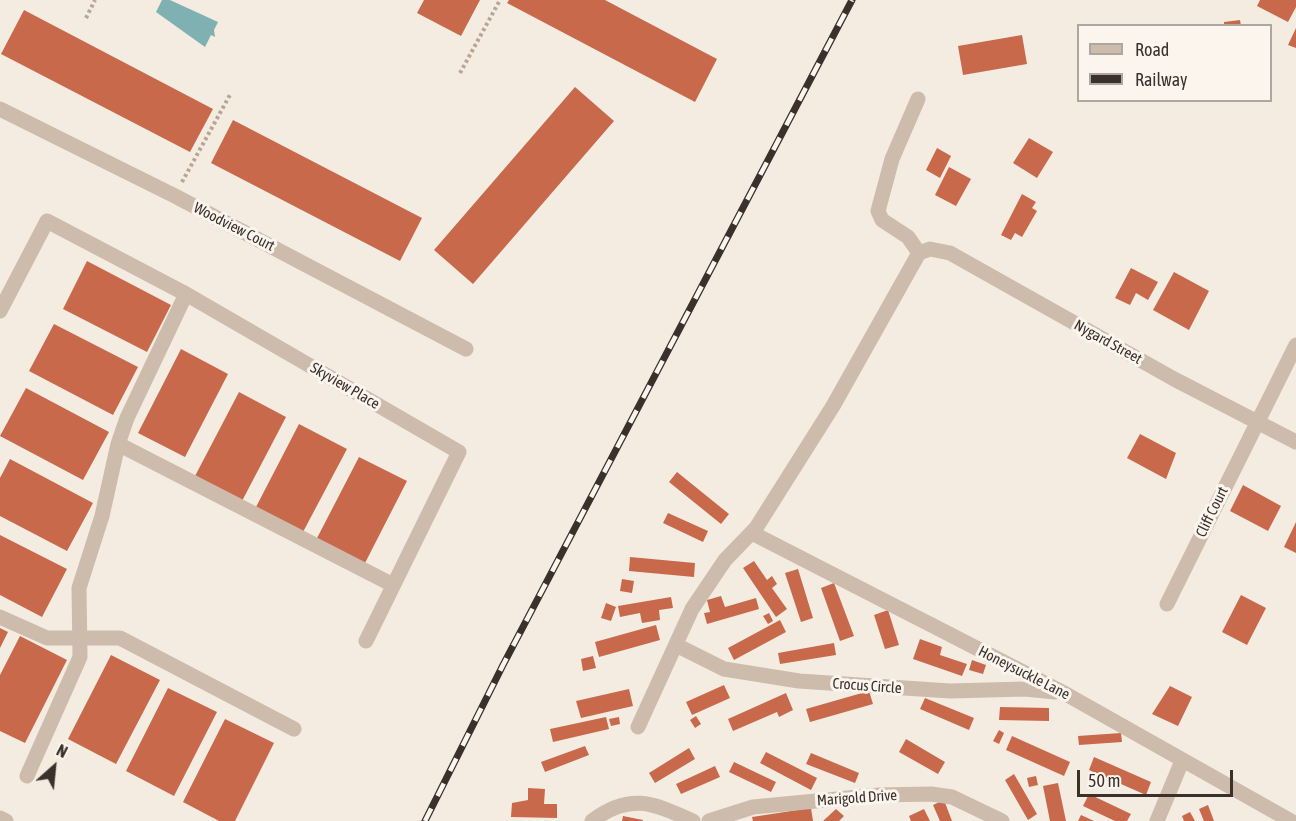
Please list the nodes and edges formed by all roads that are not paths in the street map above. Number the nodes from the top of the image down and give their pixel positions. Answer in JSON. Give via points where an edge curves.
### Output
{"nodes":[{"id":1,"x":918,"y":99,"type":"dead end"},
{"id":2,"x":0,"y":109,"type":"edge"},
{"id":3,"x":919,"y":253,"type":"junction"},
{"id":4,"x":186,"y":294,"type":"junction"},
{"id":5,"x":0,"y":311,"type":"edge"},
{"id":6,"x":1296,"y":345,"type":"edge"},
{"id":7,"x":466,"y":349,"type":"dead end"},
{"id":8,"x":1257,"y":420,"type":"junction"},
{"id":9,"x":1296,"y":442,"type":"edge"},
{"id":10,"x":118,"y":444,"type":"junction"},
{"id":11,"x":752,"y":533,"type":"junction"},
{"id":12,"x":393,"y":585,"type":"junction"},
{"id":13,"x":1167,"y":604,"type":"dead end"},
{"id":14,"x":0,"y":617,"type":"edge"},
{"id":15,"x":79,"y":637,"type":"junction"},
{"id":16,"x":366,"y":641,"type":"dead end"},
{"id":17,"x":676,"y":645,"type":"junction"},
{"id":18,"x":1064,"y":693,"type":"junction"},
{"id":19,"x":638,"y":726,"type":"dead end"},
{"id":20,"x":294,"y":729,"type":"dead end"},
{"id":21,"x":1182,"y":761,"type":"junction"},
{"id":22,"x":27,"y":776,"type":"dead end"},
{"id":23,"x":0,"y":818,"type":"edge"},
{"id":24,"x":6,"y":821,"type":"edge"},
{"id":25,"x":592,"y":821,"type":"edge"},
{"id":26,"x":693,"y":821,"type":"edge"},
{"id":27,"x":709,"y":821,"type":"edge"},
{"id":28,"x":1002,"y":821,"type":"edge"},
{"id":29,"x":1156,"y":821,"type":"edge"},
{"id":30,"x":1291,"y":821,"type":"edge"}],
"edges":[{"from":1,"to":3,"type":"street","via":[[892,159],[878,211],[882,220],[908,237]]},
{"from":2,"to":7,"type":"street","name":"Woodview Court"},
{"from":3,"to":8,"type":"street","name":"Nygard Street","via":[[930,249],[950,253],[1174,379]]},
{"from":3,"to":11,"type":"street","via":[[833,406]]},
{"from":4,"to":5,"type":"street","name":"Skyview Place","via":[[47,220]]},
{"from":4,"to":10,"type":"street"},
{"from":4,"to":12,"type":"street","name":"Skyview Place","via":[[459,452]]},
{"from":6,"to":8,"type":"street","name":"Cliff Court"},
{"from":8,"to":9,"type":"street","name":"Nygard Street"},
{"from":8,"to":13,"type":"street","name":"Cliff Court"},
{"from":10,"to":12,"type":"street"},
{"from":10,"to":15,"type":"street","via":[[102,516],[79,588]]},
{"from":11,"to":17,"type":"street","via":[[706,586]]},
{"from":11,"to":18,"type":"street","name":"Honeysuckle Lane"},
{"from":12,"to":16,"type":"street","name":"Skyview Place"},
{"from":14,"to":15,"type":"street","via":[[47,638]]},
{"from":15,"to":20,"type":"street","via":[[120,638]]},
{"from":15,"to":22,"type":"street","via":[[80,657]]},
{"from":17,"to":18,"type":"street","name":"Crocus Circle","via":[[724,669],[776,679],[950,692],[1025,689]]},
{"from":17,"to":19,"type":"street"},
{"from":18,"to":21,"type":"street","name":"Honeysuckle Lane"},
{"from":21,"to":29,"type":"street"},
{"from":21,"to":30,"type":"street","name":"Honeysuckle Lane"},
{"from":23,"to":24,"type":"street"},
{"from":25,"to":26,"type":"street","via":[[608,809],[632,801],[659,806]]},
{"from":27,"to":28,"type":"street","name":"Marigold Drive","via":[[753,807],[931,794],[952,797]]}]}
